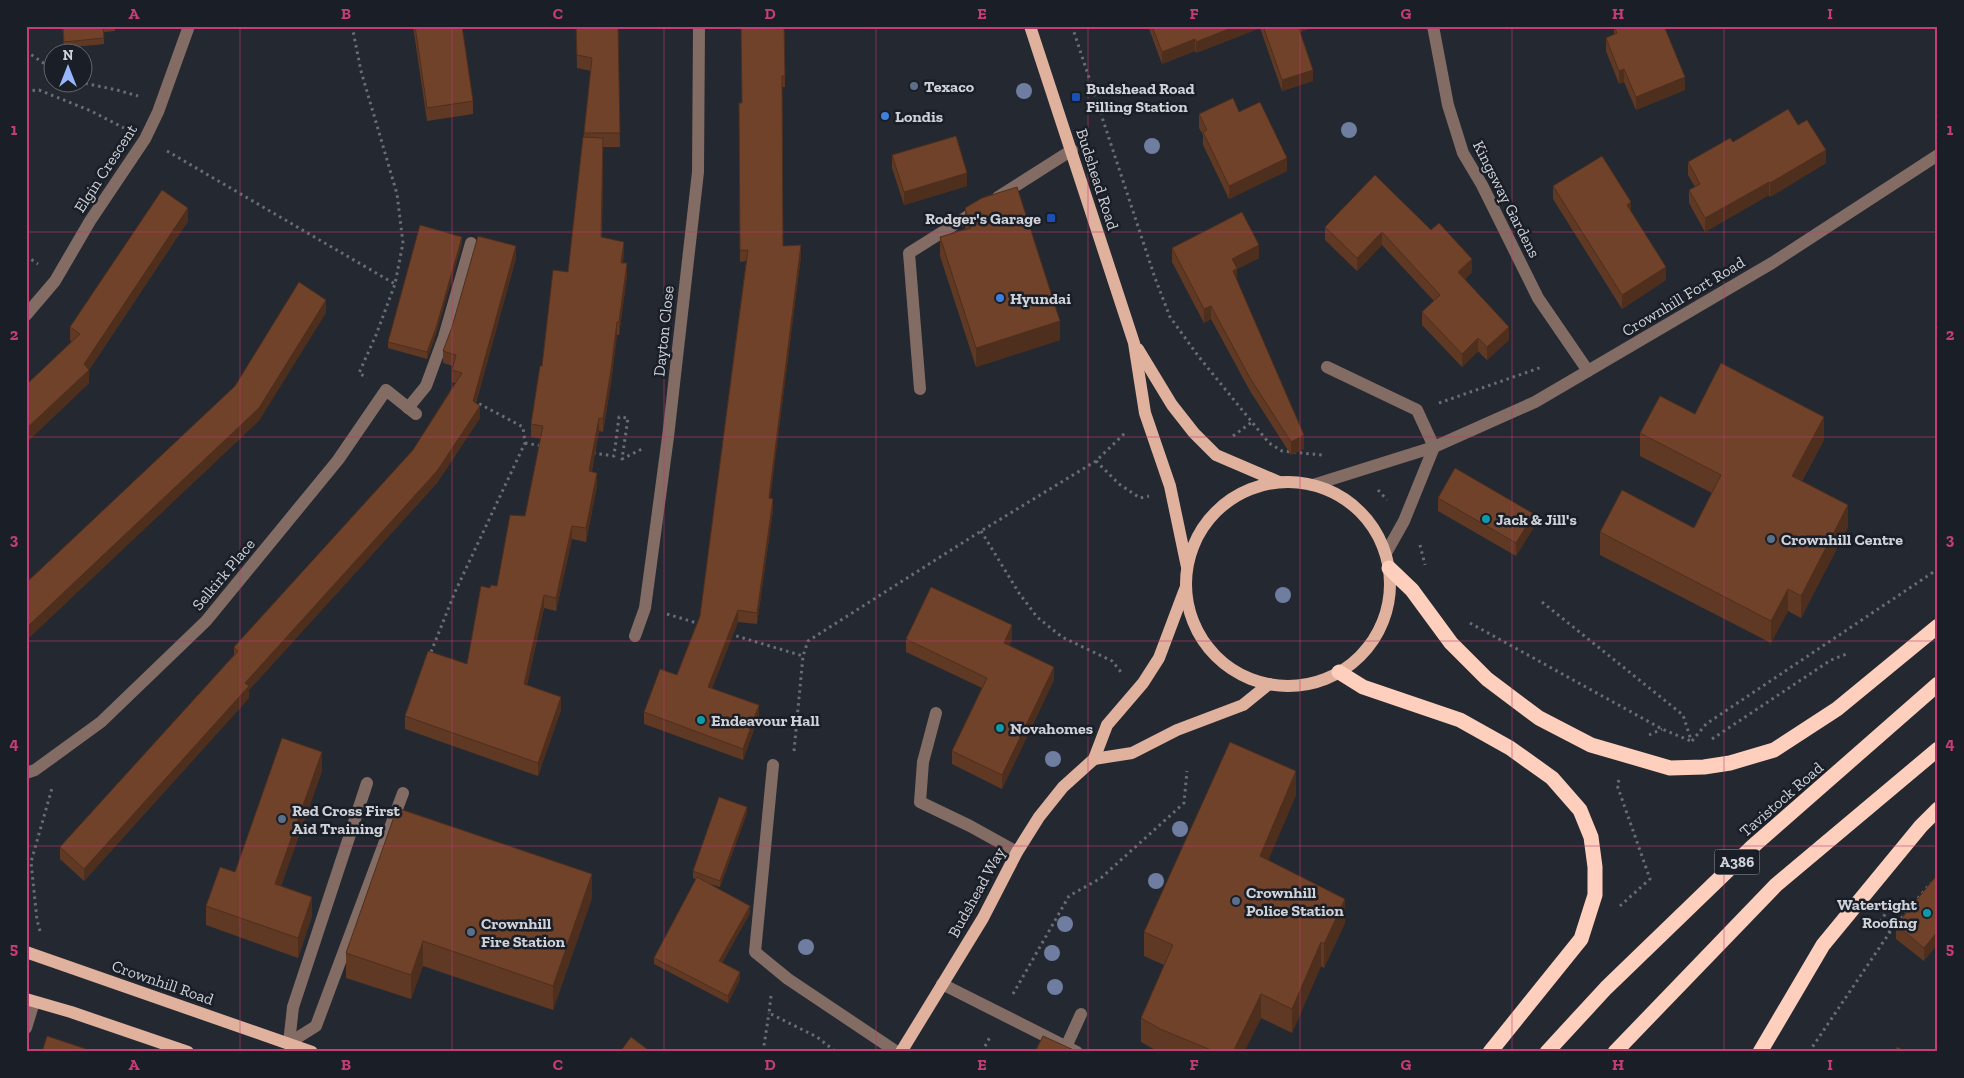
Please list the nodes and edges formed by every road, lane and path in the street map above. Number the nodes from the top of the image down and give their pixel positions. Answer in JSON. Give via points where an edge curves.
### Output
{"nodes":[{"id":1,"x":189,"y":26,"type":"edge"},
{"id":2,"x":352,"y":26,"type":"edge"},
{"id":3,"x":700,"y":26,"type":"edge"},
{"id":4,"x":1030,"y":26,"type":"edge"},
{"id":5,"x":1072,"y":26,"type":"edge"},
{"id":6,"x":1433,"y":26,"type":"edge"},
{"id":7,"x":26,"y":51,"type":"edge"},
{"id":8,"x":42,"y":63,"type":"edge"},
{"id":9,"x":92,"y":85,"type":"edge"},
{"id":10,"x":26,"y":91,"type":"edge"},
{"id":11,"x":158,"y":112,"type":"junction"},
{"id":12,"x":145,"y":138,"type":"junction"},
{"id":13,"x":1072,"y":150,"type":"junction"},
{"id":14,"x":1938,"y":156,"type":"edge"},
{"id":15,"x":472,"y":243,"type":"dead end"},
{"id":16,"x":395,"y":284,"type":"junction"},
{"id":17,"x":26,"y":315,"type":"edge"},
{"id":18,"x":1134,"y":342,"type":"junction"},
{"id":19,"x":1577,"y":355,"type":"junction"},
{"id":20,"x":1327,"y":367,"type":"dead end"},
{"id":21,"x":1588,"y":371,"type":"junction"},
{"id":22,"x":920,"y":388,"type":"dead end"},
{"id":23,"x":386,"y":390,"type":"junction"},
{"id":24,"x":468,"y":398,"type":"edge"},
{"id":25,"x":1417,"y":410,"type":"junction"},
{"id":26,"x":1145,"y":413,"type":"junction"},
{"id":27,"x":668,"y":437,"type":"junction"},
{"id":28,"x":525,"y":443,"type":"junction"},
{"id":29,"x":544,"y":446,"type":"edge"},
{"id":30,"x":1434,"y":447,"type":"junction"},
{"id":31,"x":591,"y":453,"type":"edge"},
{"id":32,"x":1324,"y":455,"type":"dead end"},
{"id":33,"x":1362,"y":470,"type":"junction"},
{"id":34,"x":1280,"y":482,"type":"junction"},
{"id":35,"x":1313,"y":484,"type":"junction"},
{"id":36,"x":1404,"y":521,"type":"junction"},
{"id":37,"x":981,"y":531,"type":"junction"},
{"id":38,"x":1386,"y":553,"type":"junction"},
{"id":39,"x":1187,"y":567,"type":"junction"},
{"id":40,"x":1389,"y":568,"type":"junction"},
{"id":41,"x":1938,"y":569,"type":"edge"},
{"id":42,"x":1429,"y":574,"type":"dead end"},
{"id":43,"x":1186,"y":589,"type":"junction"},
{"id":44,"x":1542,"y":602,"type":"dead end"},
{"id":45,"x":645,"y":608,"type":"junction"},
{"id":46,"x":1466,"y":619,"type":"dead end"},
{"id":47,"x":704,"y":626,"type":"edge"},
{"id":48,"x":1938,"y":626,"type":"edge"},
{"id":49,"x":723,"y":631,"type":"edge"},
{"id":50,"x":635,"y":636,"type":"dead end"},
{"id":51,"x":431,"y":652,"type":"edge"},
{"id":52,"x":1850,"y":654,"type":"dead end"},
{"id":53,"x":1339,"y":672,"type":"junction"},
{"id":54,"x":1126,"y":679,"type":"dead end"},
{"id":55,"x":1269,"y":684,"type":"junction"},
{"id":56,"x":1938,"y":684,"type":"edge"},
{"id":57,"x":936,"y":713,"type":"dead end"},
{"id":58,"x":1662,"y":729,"type":"junction"},
{"id":59,"x":1706,"y":739,"type":"dead end"},
{"id":60,"x":1698,"y":740,"type":"dead end"},
{"id":61,"x":1692,"y":741,"type":"junction"},
{"id":62,"x":1938,"y":749,"type":"edge"},
{"id":63,"x":1628,"y":756,"type":"junction"},
{"id":64,"x":1094,"y":759,"type":"junction"},
{"id":65,"x":773,"y":765,"type":"dead end"},
{"id":66,"x":1187,"y":771,"type":"dead end"},
{"id":67,"x":26,"y":773,"type":"edge"},
{"id":68,"x":56,"y":783,"type":"dead end"},
{"id":69,"x":367,"y":783,"type":"dead end"},
{"id":70,"x":403,"y":793,"type":"dead end"},
{"id":71,"x":1938,"y":809,"type":"edge"},
{"id":72,"x":1016,"y":852,"type":"junction"},
{"id":73,"x":1650,"y":879,"type":"dead end"},
{"id":74,"x":1932,"y":882,"type":"edge"},
{"id":75,"x":26,"y":952,"type":"edge"},
{"id":76,"x":50,"y":960,"type":"junction"},
{"id":77,"x":942,"y":984,"type":"junction"},
{"id":78,"x":30,"y":1001,"type":"edge"},
{"id":79,"x":769,"y":1013,"type":"dead end"},
{"id":80,"x":1002,"y":1013,"type":"junction"},
{"id":81,"x":1081,"y":1014,"type":"dead end"},
{"id":82,"x":26,"y":1028,"type":"edge"},
{"id":83,"x":817,"y":1037,"type":"dead end"},
{"id":84,"x":293,"y":1047,"type":"edge"},
{"id":85,"x":1072,"y":1049,"type":"edge"},
{"id":86,"x":188,"y":1052,"type":"edge"},
{"id":87,"x":312,"y":1052,"type":"edge"},
{"id":88,"x":763,"y":1052,"type":"edge"},
{"id":89,"x":836,"y":1052,"type":"edge"},
{"id":90,"x":897,"y":1052,"type":"edge"},
{"id":91,"x":902,"y":1052,"type":"edge"},
{"id":92,"x":1490,"y":1052,"type":"edge"},
{"id":93,"x":1547,"y":1052,"type":"edge"},
{"id":94,"x":1616,"y":1052,"type":"edge"},
{"id":95,"x":1760,"y":1052,"type":"edge"},
{"id":96,"x":1808,"y":1052,"type":"edge"}],
"edges":[{"from":1,"to":11,"type":"street","name":"Elgin Crescent"},
{"from":2,"to":16,"type":"path","via":[[361,71],[397,194],[403,242]]},
{"from":3,"to":27,"type":"street","name":"Dayton Close","via":[[698,172]]},
{"from":4,"to":13,"type":"main road","name":"Budshead Road"},
{"from":5,"to":32,"type":"path","via":[[1170,317],[1269,443],[1282,451]]},
{"from":6,"to":19,"type":"street","name":"Kingsway Gardens","via":[[1448,105],[1463,153],[1538,298]]},
{"from":7,"to":8,"type":"path"},
{"from":9,"to":11,"type":"path","via":[[137,96]]},
{"from":10,"to":12,"type":"path","via":[[39,90]]},
{"from":11,"to":12,"type":"street","name":"Elgin Crescent"},
{"from":12,"to":16,"type":"path"},
{"from":12,"to":17,"type":"street","name":"Elgin Crescent","via":[[55,281]]},
{"from":13,"to":18,"type":"main road","name":"Budshead Road"},
{"from":13,"to":22,"type":"street","via":[[908,253]]},
{"from":14,"to":21,"type":"street","name":"Crownhill Fort Road","via":[[1772,263]]},
{"from":15,"to":23,"type":"street","via":[[444,337],[426,386],[412,411]]},
{"from":16,"to":23,"type":"path","via":[[359,373]]},
{"from":18,"to":26,"type":"main road","name":"Budshead Road"},
{"from":18,"to":34,"type":"main road","name":"Budshead Road","via":[[1172,405],[1216,455]]},
{"from":19,"to":21,"type":"street","name":"Kingsway Gardens"},
{"from":19,"to":25,"type":"path"},
{"from":20,"to":25,"type":"street"},
{"from":21,"to":30,"type":"street","name":"Crownhill Fort Road","via":[[1535,402]]},
{"from":23,"to":67,"type":"street","name":"Selkirk Place","via":[[338,460],[206,621],[101,722],[35,770]]},
{"from":24,"to":28,"type":"path","via":[[523,427]]},
{"from":25,"to":30,"type":"street"},
{"from":26,"to":37,"type":"path","via":[[1096,461]]},
{"from":26,"to":39,"type":"main road","name":"Budshead Road","via":[[1170,486]]},
{"from":27,"to":31,"type":"path","via":[[622,459],[628,418],[619,417],[614,456]]},
{"from":27,"to":45,"type":"street","name":"Dayton Close"},
{"from":28,"to":29,"type":"path"},
{"from":28,"to":51,"type":"path","via":[[455,592]]},
{"from":30,"to":33,"type":"street","name":"Crownhill Fort Road"},
{"from":30,"to":36,"type":"street"},
{"from":33,"to":35,"type":"street","name":"Crownhill Fort Road"},
{"from":33,"to":36,"type":"path"},
{"from":34,"to":35,"type":"main road"},
{"from":34,"to":39,"type":"main road","via":[[1246,490],[1218,509],[1198,535]]},
{"from":35,"to":38,"type":"main road","via":[[1344,498],[1370,522]]},
{"from":36,"to":38,"type":"street"},
{"from":36,"to":42,"type":"path","via":[[1418,537]]},
{"from":37,"to":49,"type":"path","via":[[808,641],[803,656]]},
{"from":37,"to":54,"type":"path","via":[[1038,617],[1062,637],[1112,661]]},
{"from":38,"to":40,"type":"main road"},
{"from":39,"to":43,"type":"main road"},
{"from":40,"to":53,"type":"main road","via":[[1389,599],[1380,628],[1363,654]]},
{"from":40,"to":63,"type":"highway","via":[[1412,590],[1451,643],[1487,679],[1539,718],[1590,746]]},
{"from":41,"to":61,"type":"path","via":[[1706,724]]},
{"from":43,"to":55,"type":"main road","via":[[1193,622],[1211,651],[1237,672]]},
{"from":43,"to":64,"type":"main road","name":"Budshead Way","via":[[1159,658],[1143,683],[1107,725]]},
{"from":44,"to":61,"type":"path","via":[[1683,715]]},
{"from":45,"to":47,"type":"path"},
{"from":45,"to":50,"type":"street","name":"Dayton Close"},
{"from":46,"to":58,"type":"path"},
{"from":48,"to":63,"type":"highway","via":[[1837,709],[1774,750],[1730,763],[1695,768],[1670,768]]},
{"from":52,"to":59,"type":"path","via":[[1832,660]]},
{"from":53,"to":55,"type":"main road","via":[[1305,684]]},
{"from":53,"to":92,"type":"highway","via":[[1363,687],[1460,720],[1510,748],[1552,778],[1580,810],[1591,837],[1595,896],[1581,939]]},
{"from":55,"to":64,"type":"main road","via":[[1243,705],[1177,730],[1132,754]]},
{"from":56,"to":93,"type":"highway","name":"Tavistock Road","number":"A386","via":[[1752,847],[1606,988]]},
{"from":57,"to":72,"type":"street","via":[[923,762],[920,802]]},
{"from":58,"to":61,"type":"path"},
{"from":58,"to":63,"type":"path","via":[[1636,742]]},
{"from":60,"to":61,"type":"path"},
{"from":62,"to":94,"type":"highway","number":"A386","via":[[1776,885]]},
{"from":63,"to":73,"type":"path","via":[[1617,785]]},
{"from":64,"to":72,"type":"main road","name":"Budshead Way","via":[[1063,787]]},
{"from":65,"to":90,"type":"street","via":[[755,952],[788,979]]},
{"from":66,"to":80,"type":"path","via":[[1184,804],[1101,878],[1069,896]]},
{"from":68,"to":76,"type":"path","via":[[31,862],[37,920]]},
{"from":69,"to":84,"type":"street","via":[[293,1007]]},
{"from":70,"to":84,"type":"street","via":[[316,1026]]},
{"from":71,"to":95,"type":"highway","via":[[1823,946]]},
{"from":72,"to":77,"type":"main road","name":"Budshead Way","via":[[983,918]]},
{"from":74,"to":96,"type":"path","via":[[1890,932]]},
{"from":75,"to":76,"type":"main road","name":"Crownhill Road"},
{"from":76,"to":84,"type":"main road","name":"Crownhill Road"},
{"from":77,"to":80,"type":"street"},
{"from":77,"to":91,"type":"main road","name":"Budshead Way"},
{"from":78,"to":82,"type":"street"},
{"from":78,"to":86,"type":"main road"},
{"from":79,"to":88,"type":"path"},
{"from":80,"to":85,"type":"street"},
{"from":81,"to":85,"type":"street"},
{"from":83,"to":89,"type":"path"},
{"from":84,"to":87,"type":"main road","name":"Crownhill Road"}]}
